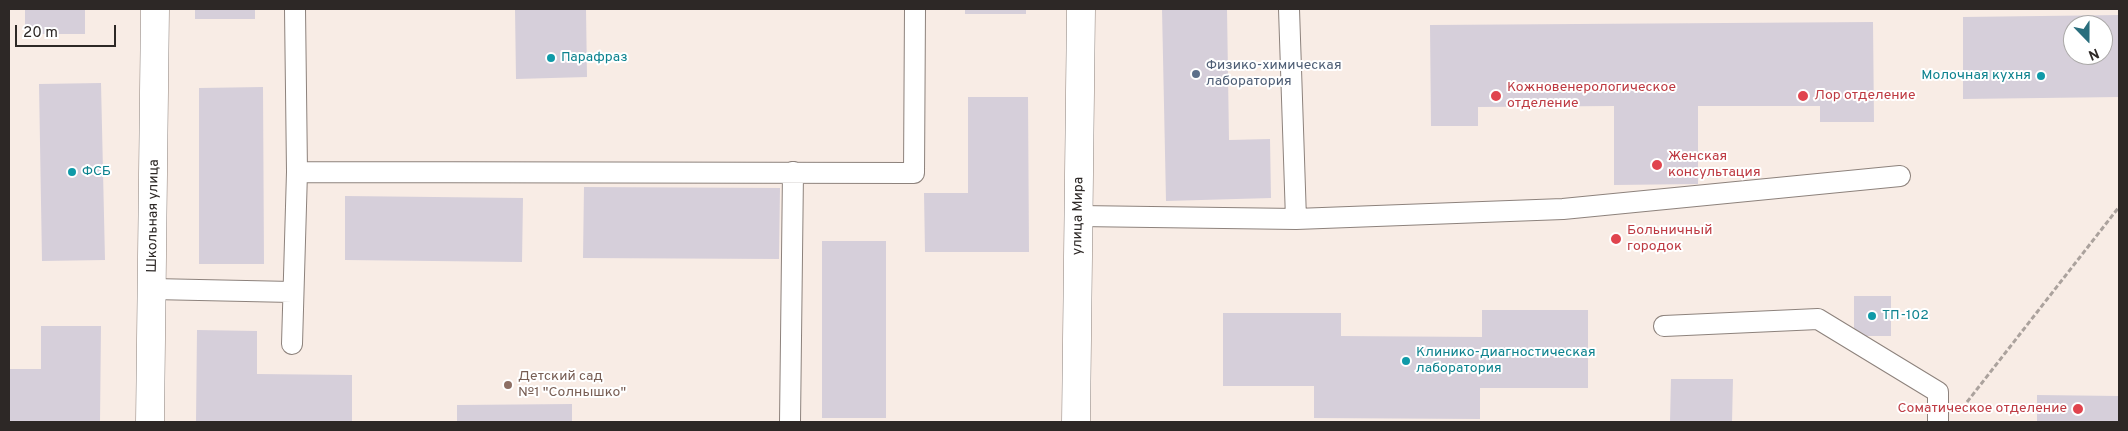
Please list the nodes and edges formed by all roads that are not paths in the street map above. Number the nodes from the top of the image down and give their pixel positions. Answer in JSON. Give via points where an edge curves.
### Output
{"nodes":[{"id":1,"x":156,"y":9,"type":"edge"},
{"id":2,"x":295,"y":9,"type":"edge"},
{"id":3,"x":915,"y":9,"type":"edge"},
{"id":4,"x":1082,"y":9,"type":"edge"},
{"id":5,"x":1288,"y":9,"type":"edge"},
{"id":6,"x":296,"y":172,"type":"junction"},
{"id":7,"x":793,"y":172,"type":"junction"},
{"id":8,"x":1900,"y":176,"type":"dead end"},
{"id":9,"x":1079,"y":216,"type":"junction"},
{"id":10,"x":1296,"y":219,"type":"junction"},
{"id":11,"x":153,"y":289,"type":"junction"},
{"id":12,"x":292,"y":292,"type":"junction"},
{"id":13,"x":1664,"y":326,"type":"dead end"},
{"id":14,"x":292,"y":344,"type":"dead end"},
{"id":15,"x":150,"y":422,"type":"edge"},
{"id":16,"x":790,"y":422,"type":"edge"},
{"id":17,"x":1076,"y":422,"type":"edge"},
{"id":18,"x":1938,"y":422,"type":"edge"}],
"edges":[{"from":1,"to":11,"type":"street","name":"Школьная улица"},
{"from":2,"to":6,"type":"lane"},
{"from":3,"to":7,"type":"lane","via":[[914,173]]},
{"from":4,"to":9,"type":"street","name":"улица Мира"},
{"from":5,"to":10,"type":"lane"},
{"from":6,"to":7,"type":"lane"},
{"from":6,"to":12,"type":"lane"},
{"from":7,"to":16,"type":"lane"},
{"from":8,"to":10,"type":"lane","via":[[1562,209]]},
{"from":9,"to":10,"type":"lane"},
{"from":9,"to":17,"type":"street","name":"улица Мира"},
{"from":11,"to":12,"type":"lane"},
{"from":11,"to":15,"type":"street","name":"Школьная улица"},
{"from":12,"to":14,"type":"lane"},
{"from":13,"to":18,"type":"lane","via":[[1818,319],[1938,392]]}]}
